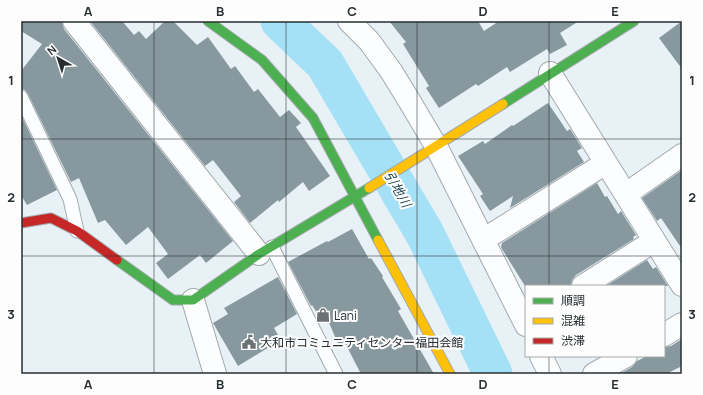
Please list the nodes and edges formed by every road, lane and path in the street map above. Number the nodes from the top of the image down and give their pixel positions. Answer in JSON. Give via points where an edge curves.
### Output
{"nodes":[{"id":1,"x":74,"y":21,"type":"edge"},
{"id":2,"x":208,"y":21,"type":"edge"},
{"id":3,"x":349,"y":21,"type":"edge"},
{"id":4,"x":623,"y":24,"type":"edge"},
{"id":5,"x":550,"y":73,"type":"junction"},
{"id":6,"x":21,"y":97,"type":"edge"},
{"id":7,"x":436,"y":146,"type":"junction"},
{"id":8,"x":682,"y":155,"type":"edge"},
{"id":9,"x":606,"y":163,"type":"junction"},
{"id":10,"x":626,"y":194,"type":"junction"},
{"id":11,"x":355,"y":196,"type":"junction"},
{"id":12,"x":21,"y":223,"type":"edge"},
{"id":13,"x":77,"y":231,"type":"junction"},
{"id":14,"x":483,"y":240,"type":"junction"},
{"id":15,"x":654,"y":241,"type":"junction"},
{"id":16,"x":266,"y":251,"type":"junction"},
{"id":17,"x":585,"y":285,"type":"edge"},
{"id":18,"x":682,"y":285,"type":"edge"},
{"id":19,"x":193,"y":300,"type":"junction"},
{"id":20,"x":525,"y":321,"type":"edge"},
{"id":21,"x":682,"y":324,"type":"edge"},
{"id":22,"x":665,"y":333,"type":"edge"},
{"id":23,"x":542,"y":357,"type":"edge"},
{"id":24,"x":624,"y":357,"type":"edge"},
{"id":25,"x":215,"y":374,"type":"edge"},
{"id":26,"x":336,"y":374,"type":"edge"},
{"id":27,"x":450,"y":374,"type":"edge"},
{"id":28,"x":550,"y":374,"type":"edge"},
{"id":29,"x":594,"y":374,"type":"edge"}],
"edges":[{"from":1,"to":16,"type":"street"},
{"from":2,"to":11,"type":"street","via":[[262,60],[313,118]]},
{"from":3,"to":7,"type":"street","via":[[369,41],[391,71]]},
{"from":4,"to":5,"type":"street"},
{"from":5,"to":7,"type":"street"},
{"from":5,"to":9,"type":"street"},
{"from":6,"to":13,"type":"lane","via":[[70,198]]},
{"from":7,"to":11,"type":"street"},
{"from":7,"to":14,"type":"street"},
{"from":8,"to":10,"type":"street"},
{"from":9,"to":10,"type":"street"},
{"from":9,"to":14,"type":"street"},
{"from":10,"to":15,"type":"street"},
{"from":11,"to":16,"type":"street"},
{"from":11,"to":27,"type":"street"},
{"from":12,"to":13,"type":"street","via":[[51,218]]},
{"from":13,"to":19,"type":"street","via":[[173,300]]},
{"from":14,"to":20,"type":"street"},
{"from":15,"to":17,"type":"street"},
{"from":15,"to":18,"type":"street"},
{"from":16,"to":19,"type":"street"},
{"from":16,"to":26,"type":"lane"},
{"from":19,"to":25,"type":"street"},
{"from":21,"to":22,"type":"street"},
{"from":23,"to":28,"type":"street"},
{"from":24,"to":29,"type":"street"}]}
